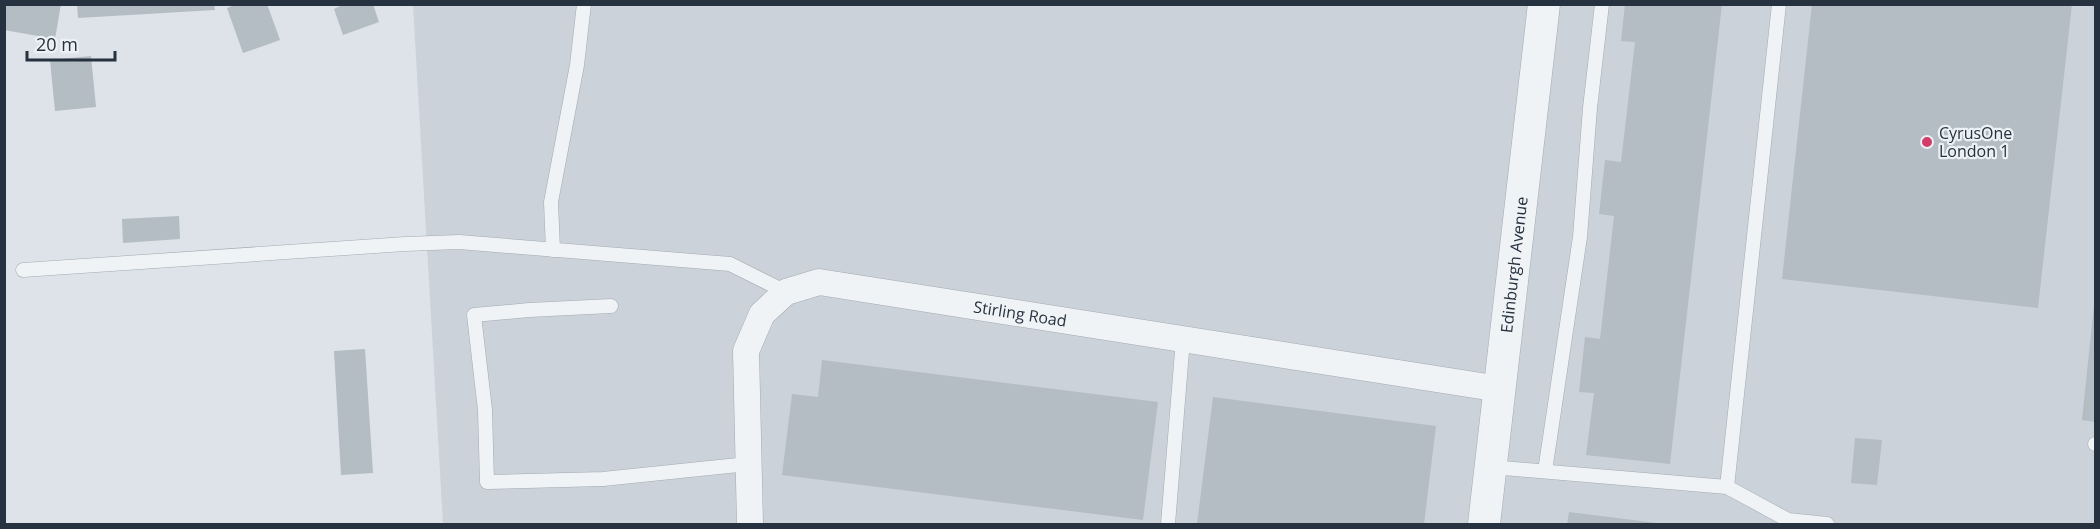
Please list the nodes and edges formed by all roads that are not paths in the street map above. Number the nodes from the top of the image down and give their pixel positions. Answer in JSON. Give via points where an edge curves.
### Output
{"nodes":[{"id":1,"x":584,"y":4,"type":"edge"},
{"id":2,"x":1544,"y":4,"type":"edge"},
{"id":3,"x":1602,"y":4,"type":"edge"},
{"id":4,"x":1779,"y":4,"type":"edge"},
{"id":5,"x":553,"y":250,"type":"junction"},
{"id":6,"x":23,"y":270,"type":"dead end"},
{"id":7,"x":786,"y":292,"type":"junction"},
{"id":8,"x":611,"y":306,"type":"dead end"},
{"id":9,"x":1183,"y":339,"type":"junction"},
{"id":10,"x":1500,"y":389,"type":"junction"},
{"id":11,"x":748,"y":464,"type":"junction"},
{"id":12,"x":1491,"y":467,"type":"junction"},
{"id":13,"x":1545,"y":471,"type":"junction"},
{"id":14,"x":1726,"y":487,"type":"junction"},
{"id":15,"x":750,"y":525,"type":"edge"},
{"id":16,"x":1168,"y":525,"type":"edge"},
{"id":17,"x":1484,"y":525,"type":"edge"},
{"id":18,"x":1827,"y":525,"type":"edge"}],
"edges":[{"from":1,"to":5,"type":"lane","via":[[577,65],[550,202]]},
{"from":2,"to":10,"type":"street","name":"Edinburgh Avenue"},
{"from":3,"to":13,"type":"lane","via":[[1580,237]]},
{"from":4,"to":14,"type":"lane"},
{"from":5,"to":6,"type":"lane","via":[[459,242],[405,244]]},
{"from":5,"to":7,"type":"lane","via":[[730,264]]},
{"from":7,"to":9,"type":"street","name":"Stirling Road","via":[[819,282]]},
{"from":7,"to":11,"type":"street","name":"Stirling Road","via":[[762,314],[746,351]]},
{"from":8,"to":11,"type":"lane","via":[[474,315],[485,410],[487,482],[603,479]]},
{"from":9,"to":10,"type":"street","name":"Stirling Road"},
{"from":9,"to":16,"type":"lane"},
{"from":10,"to":12,"type":"street","name":"Edinburgh Avenue"},
{"from":11,"to":15,"type":"street","name":"Stirling Road"},
{"from":12,"to":13,"type":"lane"},
{"from":12,"to":17,"type":"street","name":"Edinburgh Avenue"},
{"from":13,"to":14,"type":"lane"},
{"from":14,"to":18,"type":"lane","via":[[1788,520]]}]}
